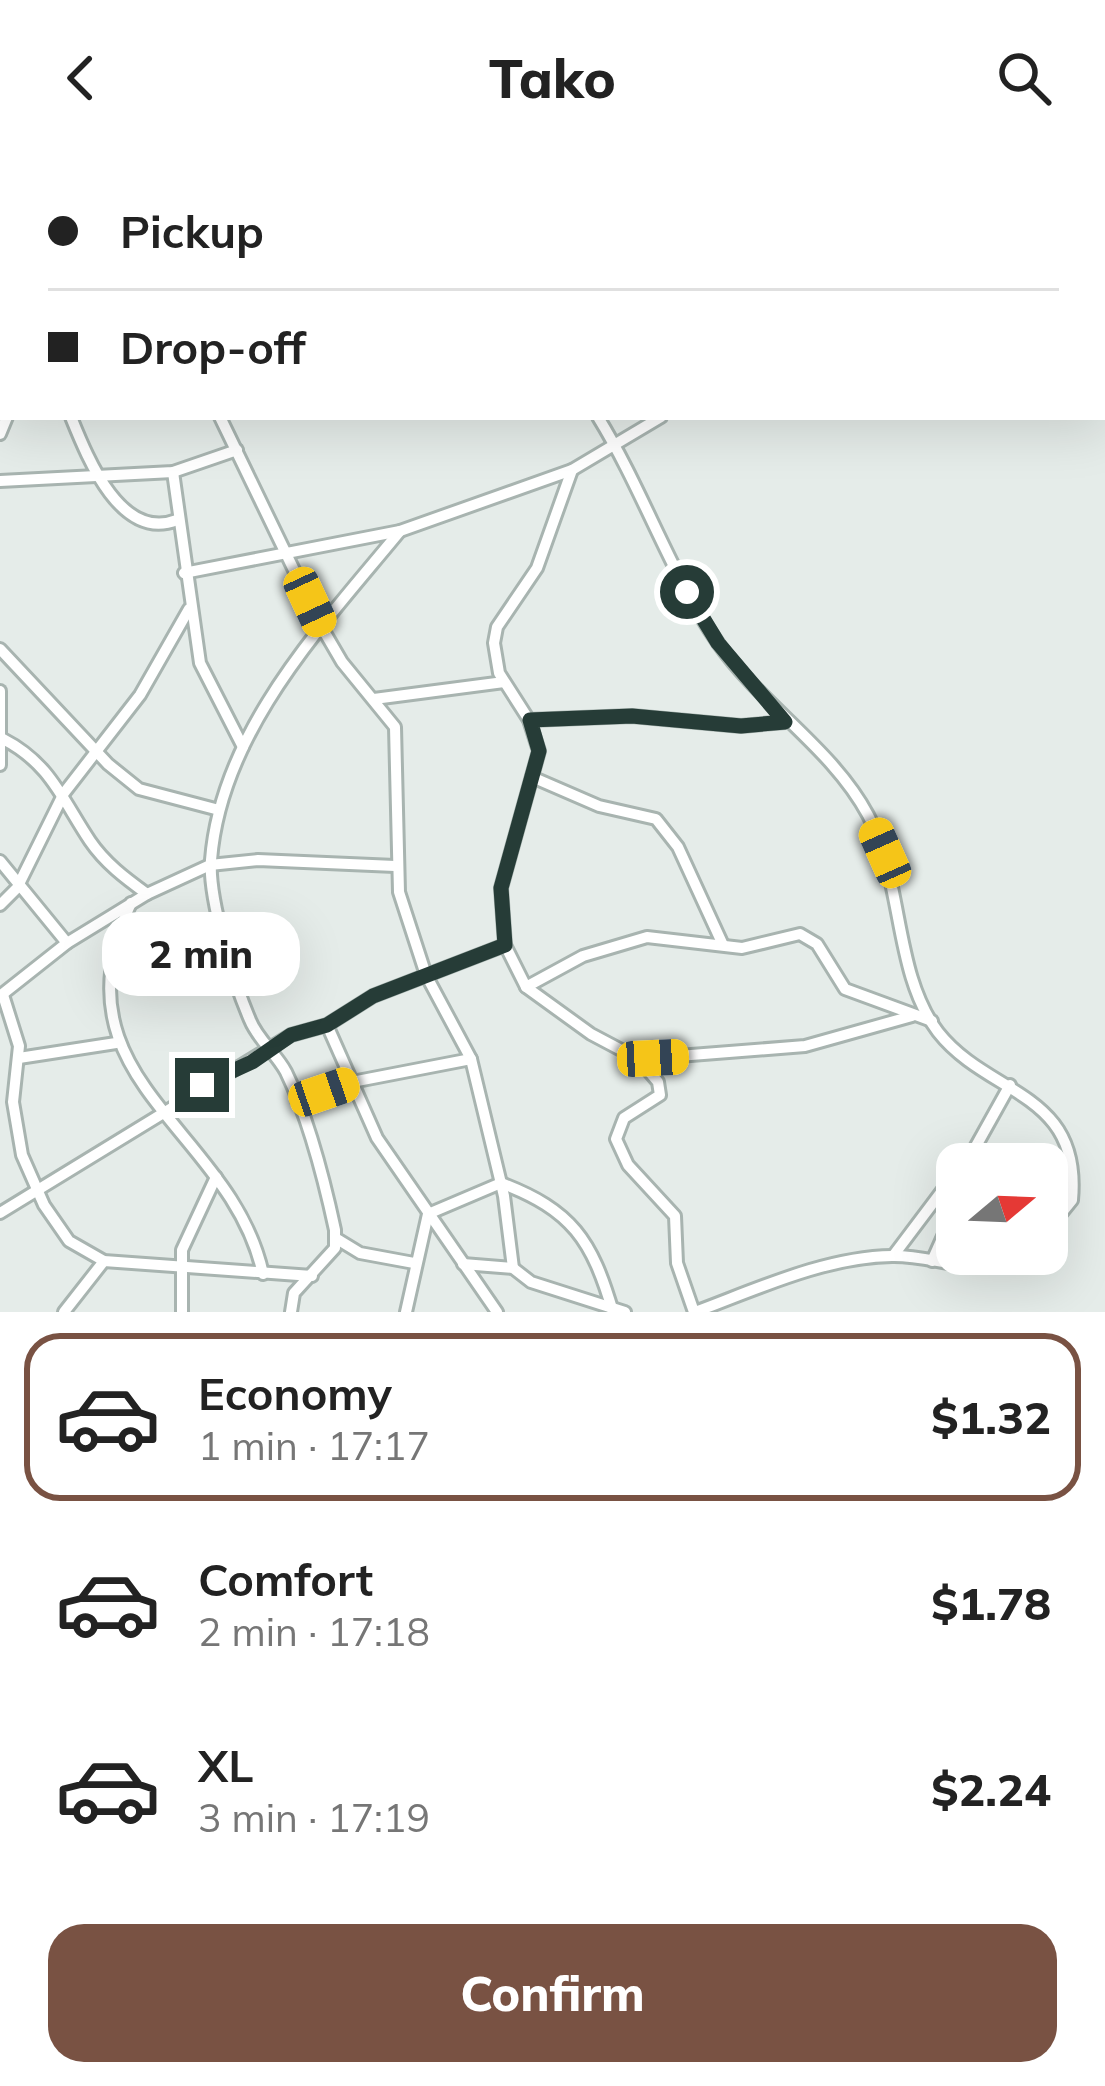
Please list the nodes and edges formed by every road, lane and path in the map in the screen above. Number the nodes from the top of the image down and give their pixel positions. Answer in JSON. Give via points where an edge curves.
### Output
{"nodes":[{"id":1,"x":73,"y":420,"type":"edge"},
{"id":2,"x":222,"y":420,"type":"edge"},
{"id":3,"x":600,"y":420,"type":"edge"},
{"id":4,"x":656,"y":420,"type":"edge"},
{"id":5,"x":615,"y":444,"type":"junction"},
{"id":6,"x":237,"y":450,"type":"junction"},
{"id":7,"x":572,"y":470,"type":"junction"},
{"id":8,"x":173,"y":472,"type":"junction"},
{"id":9,"x":102,"y":478,"type":"junction"},
{"id":10,"x":0,"y":481,"type":"edge"},
{"id":11,"x":177,"y":520,"type":"junction"},
{"id":12,"x":400,"y":531,"type":"junction"},
{"id":13,"x":287,"y":553,"type":"junction"},
{"id":14,"x":184,"y":572,"type":"junction"},
{"id":15,"x":189,"y":609,"type":"junction"},
{"id":16,"x":322,"y":626,"type":"junction"},
{"id":17,"x":0,"y":649,"type":"edge"},
{"id":18,"x":504,"y":682,"type":"junction"},
{"id":19,"x":0,"y":696,"type":"edge"},
{"id":20,"x":374,"y":699,"type":"junction"},
{"id":21,"x":530,"y":720,"type":"junction"},
{"id":22,"x":785,"y":722,"type":"junction"},
{"id":23,"x":3,"y":740,"type":"junction"},
{"id":24,"x":243,"y":747,"type":"junction"},
{"id":25,"x":97,"y":752,"type":"junction"},
{"id":26,"x":0,"y":765,"type":"edge"},
{"id":27,"x":532,"y":777,"type":"junction"},
{"id":28,"x":64,"y":793,"type":"junction"},
{"id":29,"x":218,"y":810,"type":"junction"},
{"id":30,"x":0,"y":861,"type":"edge"},
{"id":31,"x":210,"y":865,"type":"junction"},
{"id":32,"x":395,"y":866,"type":"junction"},
{"id":33,"x":20,"y":880,"type":"junction"},
{"id":34,"x":147,"y":894,"type":"junction"},
{"id":35,"x":131,"y":903,"type":"junction"},
{"id":36,"x":0,"y":904,"type":"edge"},
{"id":37,"x":67,"y":943,"type":"junction"},
{"id":38,"x":724,"y":944,"type":"junction"},
{"id":39,"x":505,"y":945,"type":"junction"},
{"id":40,"x":426,"y":975,"type":"junction"},
{"id":41,"x":526,"y":987,"type":"junction"},
{"id":42,"x":1,"y":996,"type":"edge"},
{"id":43,"x":911,"y":1016,"type":"junction"},
{"id":44,"x":932,"y":1021,"type":"junction"},
{"id":45,"x":327,"y":1025,"type":"junction"},
{"id":46,"x":116,"y":1043,"type":"junction"},
{"id":47,"x":270,"y":1051,"type":"junction"},
{"id":48,"x":635,"y":1055,"type":"junction"},
{"id":49,"x":19,"y":1058,"type":"junction"},
{"id":50,"x":471,"y":1059,"type":"junction"},
{"id":51,"x":352,"y":1082,"type":"junction"},
{"id":52,"x":1010,"y":1085,"type":"junction"},
{"id":53,"x":297,"y":1101,"type":"junction"},
{"id":54,"x":161,"y":1113,"type":"junction"},
{"id":55,"x":978,"y":1143,"type":"edge"},
{"id":56,"x":1062,"y":1143,"type":"edge"},
{"id":57,"x":1068,"y":1154,"type":"edge"},
{"id":58,"x":216,"y":1177,"type":"junction"},
{"id":59,"x":501,"y":1183,"type":"junction"},
{"id":60,"x":35,"y":1187,"type":"junction"},
{"id":61,"x":936,"y":1199,"type":"edge"},
{"id":62,"x":1068,"y":1205,"type":"edge"},
{"id":63,"x":0,"y":1213,"type":"edge"},
{"id":64,"x":428,"y":1214,"type":"junction"},
{"id":65,"x":337,"y":1239,"type":"junction"},
{"id":66,"x":936,"y":1252,"type":"edge"},
{"id":67,"x":893,"y":1256,"type":"junction"},
{"id":68,"x":104,"y":1261,"type":"junction"},
{"id":69,"x":932,"y":1261,"type":"junction"},
{"id":70,"x":936,"y":1262,"type":"edge"},
{"id":71,"x":415,"y":1263,"type":"junction"},
{"id":72,"x":464,"y":1264,"type":"junction"},
{"id":73,"x":513,"y":1268,"type":"junction"},
{"id":74,"x":182,"y":1270,"type":"junction"},
{"id":75,"x":263,"y":1274,"type":"junction"},
{"id":76,"x":312,"y":1276,"type":"junction"},
{"id":77,"x":616,"y":1311,"type":"edge"},
{"id":78,"x":64,"y":1312,"type":"edge"},
{"id":79,"x":182,"y":1312,"type":"edge"},
{"id":80,"x":291,"y":1312,"type":"edge"},
{"id":81,"x":406,"y":1312,"type":"edge"},
{"id":82,"x":497,"y":1312,"type":"edge"},
{"id":83,"x":694,"y":1312,"type":"edge"}],
"edges":[{"from":1,"to":9,"type":"street"},
{"from":2,"to":6,"type":"street"},
{"from":3,"to":5,"type":"street"},
{"from":4,"to":5,"type":"street"},
{"from":5,"to":7,"type":"street"},
{"from":5,"to":22,"type":"street","via":[[706,624]]},
{"from":6,"to":8,"type":"street"},
{"from":6,"to":13,"type":"street"},
{"from":7,"to":12,"type":"street"},
{"from":7,"to":18,"type":"street","via":[[537,568],[497,627],[494,658]]},
{"from":8,"to":9,"type":"street"},
{"from":8,"to":11,"type":"street"},
{"from":9,"to":10,"type":"street"},
{"from":9,"to":11,"type":"street","via":[[133,518],[154,526]]},
{"from":11,"to":14,"type":"street"},
{"from":12,"to":13,"type":"street"},
{"from":12,"to":16,"type":"street"},
{"from":13,"to":14,"type":"street"},
{"from":13,"to":16,"type":"street"},
{"from":14,"to":15,"type":"street"},
{"from":15,"to":24,"type":"street","via":[[200,663]]},
{"from":15,"to":25,"type":"street","via":[[147,686]]},
{"from":16,"to":20,"type":"street"},
{"from":16,"to":24,"type":"street"},
{"from":17,"to":25,"type":"street"},
{"from":18,"to":20,"type":"street"},
{"from":18,"to":21,"type":"street"},
{"from":19,"to":23,"type":"street"},
{"from":20,"to":32,"type":"street","via":[[398,743]]},
{"from":21,"to":22,"type":"street"},
{"from":21,"to":27,"type":"street","via":[[539,751]]},
{"from":22,"to":44,"type":"street","via":[[828,760],[867,813]]},
{"from":23,"to":26,"type":"street"},
{"from":23,"to":28,"type":"street","via":[[27,751]]},
{"from":24,"to":29,"type":"street"},
{"from":25,"to":28,"type":"street"},
{"from":25,"to":29,"type":"street","via":[[156,797]]},
{"from":27,"to":38,"type":"street","via":[[656,819]]},
{"from":27,"to":39,"type":"street","via":[[501,888]]},
{"from":28,"to":33,"type":"street"},
{"from":28,"to":34,"type":"street","via":[[100,855]]},
{"from":29,"to":31,"type":"street"},
{"from":30,"to":33,"type":"street"},
{"from":31,"to":32,"type":"street"},
{"from":31,"to":34,"type":"street"},
{"from":31,"to":47,"type":"street","via":[[242,1000]]},
{"from":32,"to":40,"type":"street"},
{"from":33,"to":36,"type":"street"},
{"from":33,"to":37,"type":"street"},
{"from":34,"to":35,"type":"street"},
{"from":35,"to":37,"type":"street"},
{"from":35,"to":46,"type":"street","via":[[112,960]]},
{"from":37,"to":42,"type":"street"},
{"from":38,"to":41,"type":"street","via":[[647,937],[612,944]]},
{"from":38,"to":43,"type":"street","via":[[809,937],[845,989]]},
{"from":39,"to":40,"type":"street"},
{"from":39,"to":41,"type":"street"},
{"from":40,"to":45,"type":"street"},
{"from":40,"to":50,"type":"street"},
{"from":41,"to":48,"type":"street"},
{"from":42,"to":49,"type":"street"},
{"from":43,"to":44,"type":"street"},
{"from":43,"to":48,"type":"street","via":[[806,1046]]},
{"from":44,"to":52,"type":"street","via":[[949,1043]]},
{"from":45,"to":47,"type":"street","via":[[298,1031]]},
{"from":45,"to":51,"type":"street"},
{"from":46,"to":49,"type":"street"},
{"from":46,"to":54,"type":"street"},
{"from":47,"to":53,"type":"street"},
{"from":47,"to":54,"type":"street"},
{"from":48,"to":83,"type":"street","via":[[661,1088],[624,1118],[616,1139],[628,1165],[675,1216],[677,1263]]},
{"from":49,"to":60,"type":"street","via":[[16,1128]]},
{"from":50,"to":51,"type":"street"},
{"from":50,"to":59,"type":"street"},
{"from":51,"to":53,"type":"street"},
{"from":51,"to":64,"type":"street","via":[[377,1138]]},
{"from":52,"to":55,"type":"street"},
{"from":52,"to":56,"type":"street","via":[[1048,1114]]},
{"from":53,"to":65,"type":"street"},
{"from":54,"to":58,"type":"street"},
{"from":54,"to":60,"type":"street"},
{"from":57,"to":62,"type":"street"},
{"from":58,"to":74,"type":"street","via":[[187,1234]]},
{"from":58,"to":75,"type":"street","via":[[252,1230]]},
{"from":59,"to":64,"type":"street"},
{"from":59,"to":73,"type":"street"},
{"from":59,"to":77,"type":"street","via":[[565,1216],[595,1258]]},
{"from":60,"to":63,"type":"street"},
{"from":60,"to":68,"type":"street","via":[[69,1241]]},
{"from":61,"to":67,"type":"street"},
{"from":64,"to":71,"type":"street"},
{"from":64,"to":72,"type":"street"},
{"from":65,"to":71,"type":"street","via":[[360,1253]]},
{"from":65,"to":76,"type":"street"},
{"from":66,"to":69,"type":"street"},
{"from":67,"to":69,"type":"street"},
{"from":67,"to":83,"type":"street","via":[[825,1267]]},
{"from":68,"to":74,"type":"street"},
{"from":68,"to":78,"type":"street"},
{"from":69,"to":70,"type":"street"},
{"from":71,"to":81,"type":"street"},
{"from":72,"to":73,"type":"street"},
{"from":72,"to":82,"type":"street"},
{"from":73,"to":77,"type":"street"},
{"from":74,"to":75,"type":"street"},
{"from":74,"to":79,"type":"street"},
{"from":75,"to":76,"type":"street"},
{"from":76,"to":80,"type":"street","via":[[294,1293]]}]}
